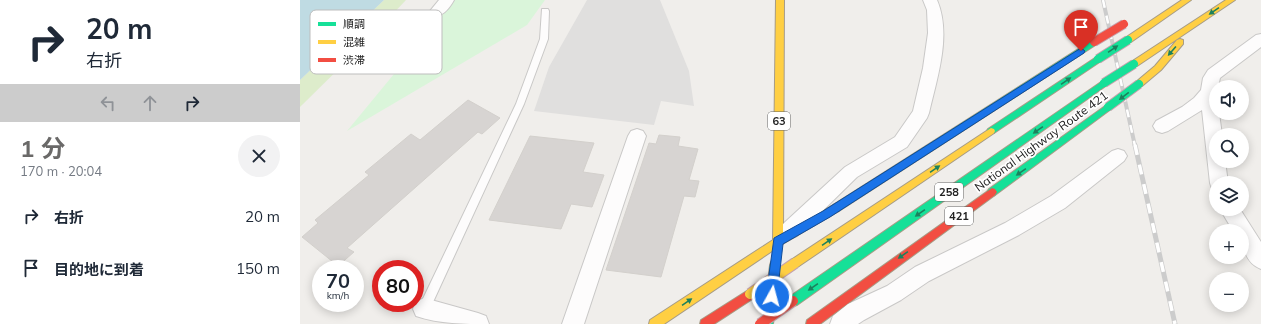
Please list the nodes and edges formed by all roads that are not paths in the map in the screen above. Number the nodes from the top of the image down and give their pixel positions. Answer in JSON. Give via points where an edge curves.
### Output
{"nodes":[{"id":1,"x":447,"y":0,"type":"edge"},
{"id":2,"x":780,"y":0,"type":"edge"},
{"id":3,"x":930,"y":0,"type":"edge"},
{"id":4,"x":1230,"y":0,"type":"edge"},
{"id":5,"x":1184,"y":2,"type":"edge"},
{"id":6,"x":438,"y":10,"type":"edge"},
{"id":7,"x":546,"y":12,"type":"dead end"},
{"id":8,"x":1153,"y":12,"type":"dead end"},
{"id":9,"x":1128,"y":22,"type":"dead end"},
{"id":10,"x":1198,"y":22,"type":"junction"},
{"id":11,"x":1261,"y":39,"type":"edge"},
{"id":12,"x":1208,"y":92,"type":"junction"},
{"id":13,"x":1162,"y":126,"type":"dead end"},
{"id":14,"x":637,"y":136,"type":"dead end"},
{"id":15,"x":1118,"y":156,"type":"dead end"},
{"id":16,"x":1218,"y":176,"type":"edge"},
{"id":17,"x":1234,"y":216,"type":"edge"},
{"id":18,"x":778,"y":242,"type":"junction"},
{"id":19,"x":1261,"y":260,"type":"edge"},
{"id":20,"x":424,"y":309,"type":"joint"},
{"id":21,"x":478,"y":324,"type":"edge"},
{"id":22,"x":573,"y":324,"type":"edge"},
{"id":23,"x":654,"y":324,"type":"edge"},
{"id":24,"x":705,"y":324,"type":"edge"},
{"id":25,"x":760,"y":324,"type":"edge"},
{"id":26,"x":768,"y":324,"type":"edge"},
{"id":27,"x":811,"y":324,"type":"edge"},
{"id":28,"x":841,"y":324,"type":"edge"}],
"edges":[{"from":1,"to":6,"type":"street"},
{"from":2,"to":18,"type":"main road","number":"63"},
{"from":3,"to":18,"type":"street","via":[[934,10],[936,33],[921,113],[901,142],[851,172]]},
{"from":4,"to":10,"type":"main road","number":"258","one_way":true},
{"from":5,"to":8,"type":"main road"},
{"from":24,"to":5,"type":"main road","number":"258","one_way":true,"bridge":true},
{"from":7,"to":20,"type":"lane","via":[[544,39],[520,104]]},
{"from":9,"to":18,"type":"main road","bridge":true,"via":[[827,214]]},
{"from":10,"to":25,"type":"main road","number":"258","one_way":true,"bridge":true,"via":[[1104,83]]},
{"from":10,"to":27,"type":"main road","name":"National Highway Route 421","number":"421","one_way":true,"bridge":true,"via":[[1158,68],[1139,84],[1055,148],[868,280]]},
{"from":11,"to":12,"type":"street","via":[[1214,74],[1210,78]]},
{"from":12,"to":13,"type":"street","via":[[1192,109]]},
{"from":12,"to":16,"type":"street"},
{"from":14,"to":22,"type":"street"},
{"from":15,"to":28,"type":"street","via":[[1051,206],[1012,229],[922,274],[894,293],[856,312]]},
{"from":17,"to":19,"type":"street"},
{"from":23,"to":18,"type":"main road","one_way":true},
{"from":18,"to":26,"type":"main road"},
{"from":20,"to":21,"type":"street"}]}
